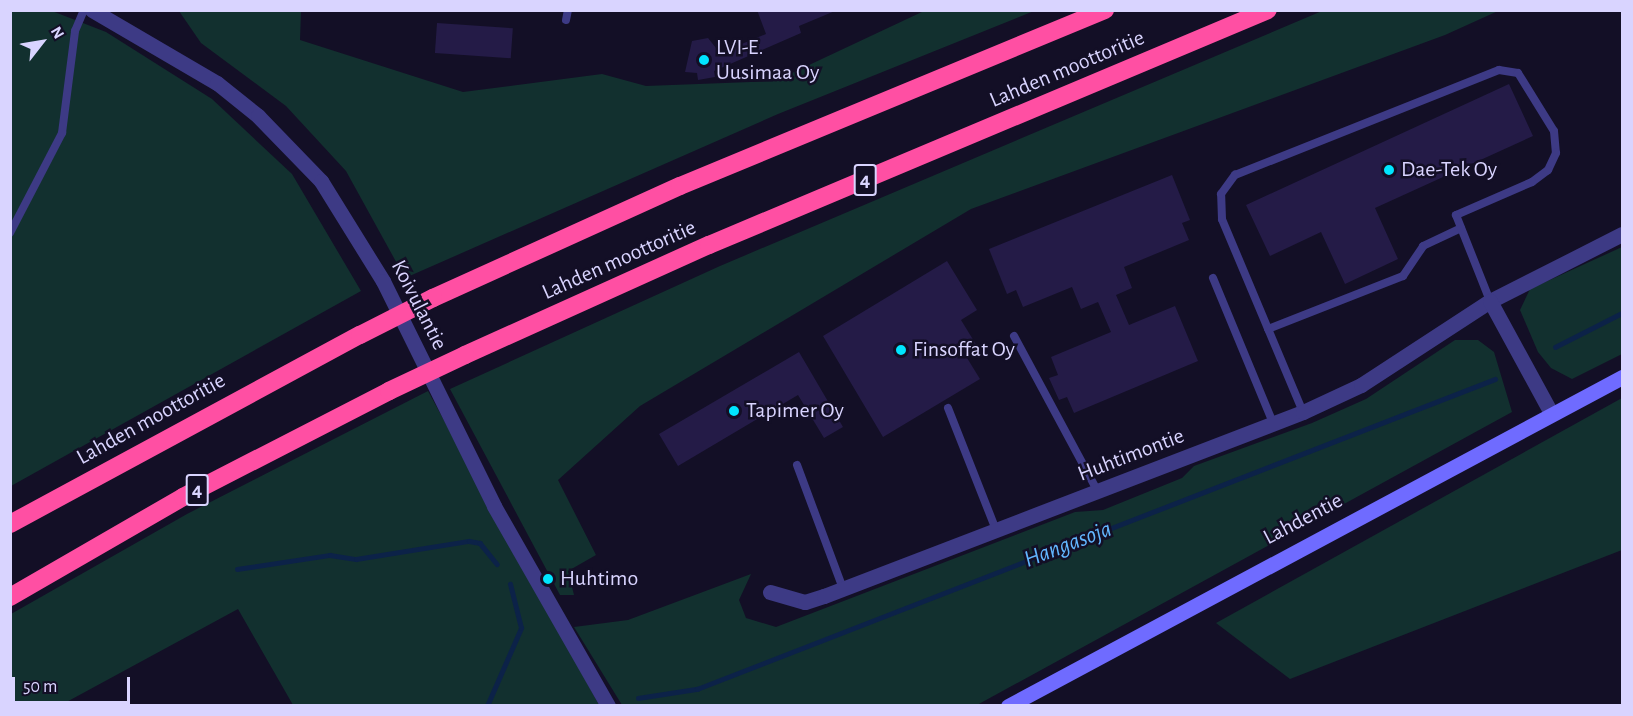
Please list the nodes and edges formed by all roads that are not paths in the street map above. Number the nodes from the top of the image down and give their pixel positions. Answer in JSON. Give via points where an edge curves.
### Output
{"nodes":[{"id":1,"x":84,"y":10,"type":"edge"},
{"id":2,"x":92,"y":10,"type":"edge"},
{"id":3,"x":568,"y":10,"type":"edge"},
{"id":4,"x":1105,"y":10,"type":"edge"},
{"id":5,"x":1268,"y":10,"type":"edge"},
{"id":6,"x":117,"y":16,"type":"edge"},
{"id":7,"x":566,"y":20,"type":"dead end"},
{"id":8,"x":1461,"y":228,"type":"junction"},
{"id":9,"x":10,"y":232,"type":"edge"},
{"id":10,"x":1623,"y":234,"type":"edge"},
{"id":11,"x":1213,"y":278,"type":"dead end"},
{"id":12,"x":1490,"y":301,"type":"junction"},
{"id":13,"x":1268,"y":329,"type":"junction"},
{"id":14,"x":1014,"y":336,"type":"dead end"},
{"id":15,"x":1623,"y":377,"type":"edge"},
{"id":16,"x":948,"y":408,"type":"dead end"},
{"id":17,"x":1303,"y":412,"type":"junction"},
{"id":18,"x":1551,"y":413,"type":"junction"},
{"id":19,"x":1273,"y":423,"type":"junction"},
{"id":20,"x":797,"y":465,"type":"dead end"},
{"id":21,"x":1098,"y":492,"type":"junction"},
{"id":22,"x":10,"y":524,"type":"edge"},
{"id":23,"x":996,"y":530,"type":"junction"},
{"id":24,"x":843,"y":589,"type":"junction"},
{"id":25,"x":770,"y":592,"type":"dead end"},
{"id":26,"x":10,"y":597,"type":"edge"},
{"id":27,"x":608,"y":705,"type":"edge"},
{"id":28,"x":1008,"y":705,"type":"edge"}],
"edges":[{"from":1,"to":9,"type":"lane","via":[[75,31],[62,133]]},
{"from":2,"to":6,"type":"street","name":"Koivulantie"},
{"from":3,"to":7,"type":"lane"},
{"from":4,"to":22,"type":"highway","name":"Lahden moottoritie","bridge":true,"via":[[680,186],[433,298]]},
{"from":5,"to":26,"type":"highway","name":"Lahden moottoritie","number":"4","bridge":true,"via":[[709,245],[465,355],[183,497]]},
{"from":6,"to":27,"type":"street","name":"Koivulantie","via":[[217,83],[258,116],[321,181],[383,281],[494,506]]},
{"from":8,"to":12,"type":"lane"},
{"from":8,"to":13,"type":"lane","via":[[1423,246],[1403,276]]},
{"from":8,"to":13,"type":"lane","via":[[1456,215],[1532,182],[1548,170],[1556,153],[1554,131],[1518,73],[1498,70],[1225,183],[1219,202],[1222,219]]},
{"from":10,"to":12,"type":"street","name":"Huhtimontie"},
{"from":11,"to":19,"type":"lane"},
{"from":12,"to":17,"type":"street","name":"Huhtimontie","via":[[1361,385]]},
{"from":12,"to":18,"type":"street"},
{"from":13,"to":17,"type":"lane"},
{"from":14,"to":21,"type":"lane"},
{"from":15,"to":18,"type":"main road","name":"Lahdentie"},
{"from":16,"to":23,"type":"lane"},
{"from":17,"to":19,"type":"street","name":"Huhtimontie"},
{"from":18,"to":28,"type":"main road","name":"Lahdentie"},
{"from":19,"to":21,"type":"street","name":"Huhtimontie"},
{"from":20,"to":24,"type":"lane"},
{"from":21,"to":23,"type":"street","name":"Huhtimontie"},
{"from":23,"to":24,"type":"street","name":"Huhtimontie"},
{"from":24,"to":25,"type":"street","name":"Huhtimontie","via":[[805,603]]}]}
